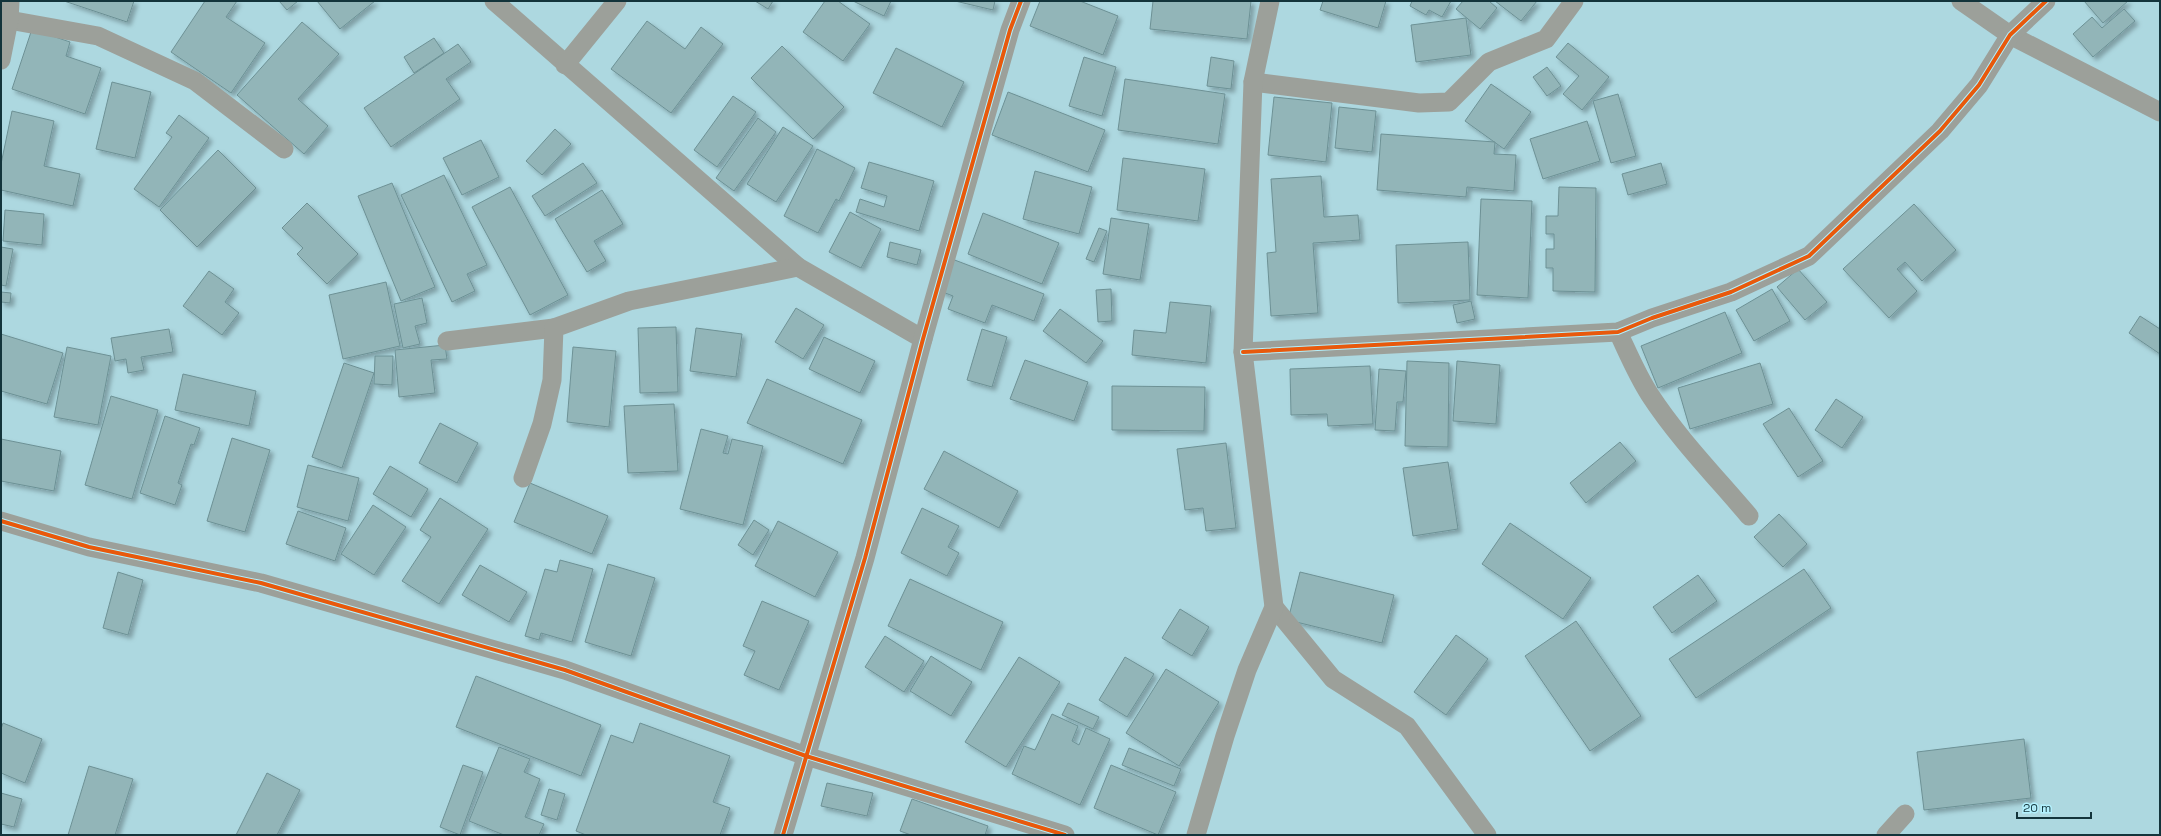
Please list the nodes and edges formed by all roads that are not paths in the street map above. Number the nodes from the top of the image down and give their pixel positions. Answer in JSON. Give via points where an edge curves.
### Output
{"nodes":[{"id":1,"x":10,"y":1,"type":"edge"},
{"id":2,"x":494,"y":1,"type":"edge"},
{"id":3,"x":617,"y":1,"type":"edge"},
{"id":4,"x":1021,"y":1,"type":"edge"},
{"id":5,"x":1270,"y":1,"type":"edge"},
{"id":6,"x":1574,"y":1,"type":"edge"},
{"id":7,"x":1960,"y":1,"type":"edge"},
{"id":8,"x":2046,"y":1,"type":"edge"},
{"id":9,"x":9,"y":20,"type":"junction"},
{"id":10,"x":2010,"y":35,"type":"junction"},
{"id":11,"x":1,"y":60,"type":"edge"},
{"id":12,"x":565,"y":65,"type":"junction"},
{"id":13,"x":1253,"y":82,"type":"junction"},
{"id":14,"x":2160,"y":112,"type":"edge"},
{"id":15,"x":284,"y":149,"type":"dead end"},
{"id":16,"x":798,"y":267,"type":"junction"},
{"id":17,"x":554,"y":328,"type":"junction"},
{"id":18,"x":1618,"y":332,"type":"junction"},
{"id":19,"x":923,"y":339,"type":"junction"},
{"id":20,"x":447,"y":341,"type":"dead end"},
{"id":21,"x":1243,"y":352,"type":"junction"},
{"id":22,"x":523,"y":478,"type":"dead end"},
{"id":23,"x":1749,"y":516,"type":"dead end"},
{"id":24,"x":1,"y":521,"type":"edge"},
{"id":25,"x":1274,"y":607,"type":"junction"},
{"id":26,"x":806,"y":756,"type":"junction"},
{"id":27,"x":1905,"y":814,"type":"dead end"},
{"id":28,"x":783,"y":835,"type":"edge"},
{"id":29,"x":1065,"y":835,"type":"edge"},
{"id":30,"x":1196,"y":835,"type":"edge"},
{"id":31,"x":1487,"y":835,"type":"edge"},
{"id":32,"x":1886,"y":835,"type":"edge"}],
"edges":[{"from":1,"to":9,"type":"street"},
{"from":2,"to":12,"type":"street"},
{"from":3,"to":12,"type":"street"},
{"from":4,"to":19,"type":"street","via":[[1010,30]]},
{"from":5,"to":13,"type":"street"},
{"from":6,"to":13,"type":"street","via":[[1546,39],[1489,62],[1449,102],[1419,103]]},
{"from":7,"to":10,"type":"street"},
{"from":8,"to":10,"type":"street"},
{"from":9,"to":11,"type":"street"},
{"from":9,"to":15,"type":"street","via":[[98,36],[195,81]]},
{"from":10,"to":14,"type":"street"},
{"from":10,"to":18,"type":"street","via":[[1979,85],[1940,131],[1809,256],[1731,292]]},
{"from":12,"to":16,"type":"street"},
{"from":13,"to":21,"type":"street"},
{"from":16,"to":17,"type":"street","via":[[629,301]]},
{"from":16,"to":19,"type":"street"},
{"from":17,"to":20,"type":"street"},
{"from":17,"to":22,"type":"street","via":[[552,380],[542,424]]},
{"from":18,"to":21,"type":"street"},
{"from":18,"to":23,"type":"street","via":[[1650,396]]},
{"from":19,"to":26,"type":"street","via":[[865,558]]},
{"from":21,"to":25,"type":"street"},
{"from":24,"to":26,"type":"street","via":[[89,547],[261,583],[565,670]]},
{"from":25,"to":30,"type":"street","via":[[1247,670]]},
{"from":25,"to":31,"type":"street","via":[[1333,679],[1407,726]]},
{"from":26,"to":28,"type":"street"},
{"from":26,"to":29,"type":"street"},
{"from":27,"to":32,"type":"street"}]}
